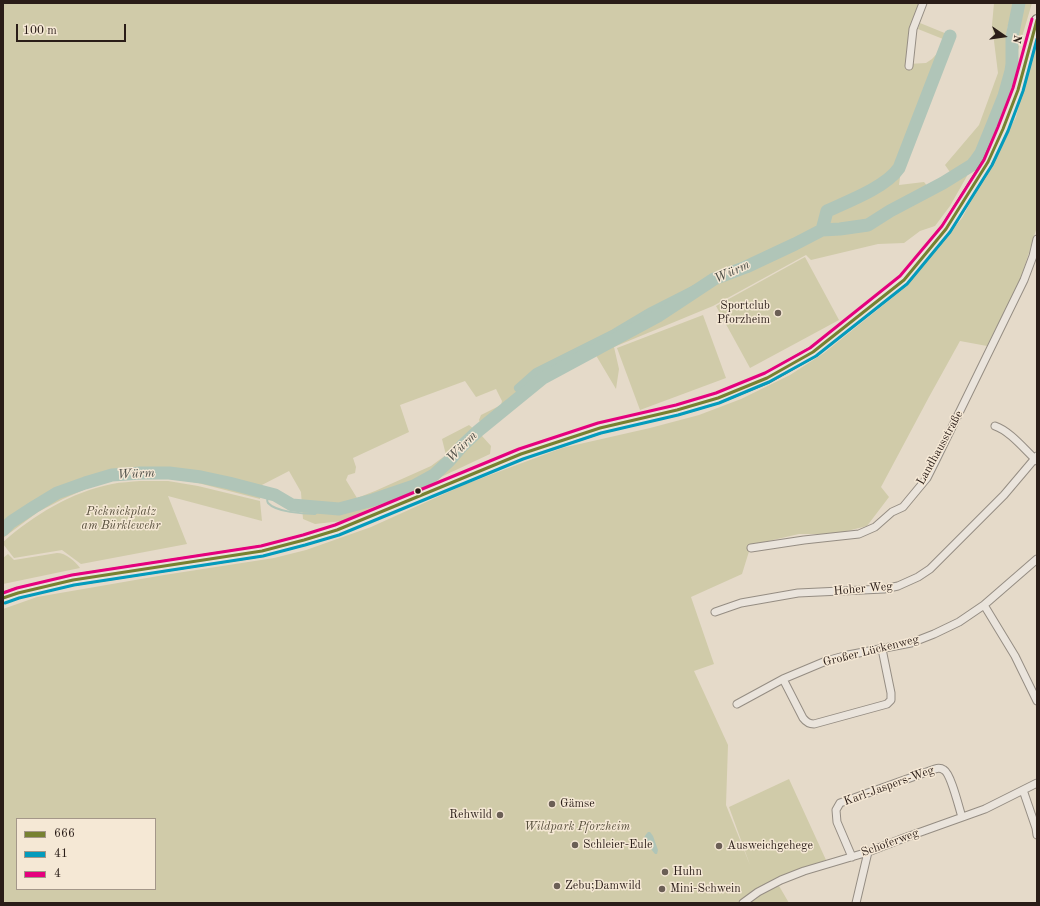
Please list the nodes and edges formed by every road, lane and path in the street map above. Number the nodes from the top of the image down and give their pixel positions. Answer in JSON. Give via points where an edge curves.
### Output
{"nodes":[{"id":1,"x":923,"y":3,"type":"edge"},
{"id":2,"x":1037,"y":20,"type":"edge"},
{"id":3,"x":910,"y":66,"type":"dead end"},
{"id":4,"x":1037,"y":239,"type":"edge"},
{"id":5,"x":995,"y":426,"type":"dead end"},
{"id":6,"x":1036,"y":459,"type":"edge"},
{"id":7,"x":751,"y":548,"type":"dead end"},
{"id":8,"x":1037,"y":559,"type":"edge"},
{"id":9,"x":3,"y":598,"type":"edge"},
{"id":10,"x":984,"y":605,"type":"junction"},
{"id":11,"x":714,"y":612,"type":"dead end"},
{"id":12,"x":882,"y":649,"type":"junction"},
{"id":13,"x":783,"y":679,"type":"junction"},
{"id":14,"x":1037,"y":700,"type":"edge"},
{"id":15,"x":736,"y":704,"type":"dead end"},
{"id":16,"x":1037,"y":782,"type":"edge"},
{"id":17,"x":1023,"y":790,"type":"junction"},
{"id":18,"x":962,"y":817,"type":"junction"},
{"id":19,"x":1037,"y":834,"type":"edge"},
{"id":20,"x":868,"y":852,"type":"junction"},
{"id":21,"x":852,"y":857,"type":"junction"},
{"id":22,"x":743,"y":903,"type":"edge"},
{"id":23,"x":856,"y":903,"type":"edge"}],
"edges":[{"from":1,"to":3,"type":"street","via":[[913,29]]},
{"from":2,"to":9,"type":"main road","via":[[1018,90],[1003,129],[988,162],[946,229],[904,280],[813,352],[767,378],[718,398],[600,428],[521,454],[337,530],[304,540],[262,551],[73,580],[18,592]]},
{"from":4,"to":7,"type":"street","name":"Landhausstraße","via":[[1024,280],[936,460],[927,478],[903,507],[892,512],[875,527],[859,534]]},
{"from":5,"to":6,"type":"street","name":"Hoher Weg"},
{"from":6,"to":11,"type":"street","name":"Hoher Weg","via":[[1004,496],[930,569],[918,577],[884,589],[798,594],[741,603]]},
{"from":8,"to":10,"type":"street","name":"Großer Lückenweg"},
{"from":10,"to":12,"type":"street","name":"Großer Lückenweg","via":[[959,622],[934,634],[911,643]]},
{"from":10,"to":14,"type":"street","via":[[1015,656]]},
{"from":12,"to":13,"type":"street","name":"Großer Lückenweg","via":[[826,661]]},
{"from":12,"to":13,"type":"street","via":[[891,693],[891,700],[887,704],[811,724],[803,718]]},
{"from":13,"to":15,"type":"street","name":"Großer Lückenweg"},
{"from":16,"to":17,"type":"street","name":"Schoferweg"},
{"from":17,"to":18,"type":"street","name":"Schoferweg"},
{"from":17,"to":19,"type":"street"},
{"from":18,"to":20,"type":"street","name":"Schoferweg"},
{"from":18,"to":21,"type":"street","name":"Karl-Jaspers-Weg","via":[[949,776],[945,770],[939,768],[840,803],[836,810],[838,822]]},
{"from":20,"to":21,"type":"street","name":"Schoferweg"},
{"from":20,"to":23,"type":"street"},
{"from":21,"to":22,"type":"street","name":"Schoferweg","via":[[781,880]]}]}
